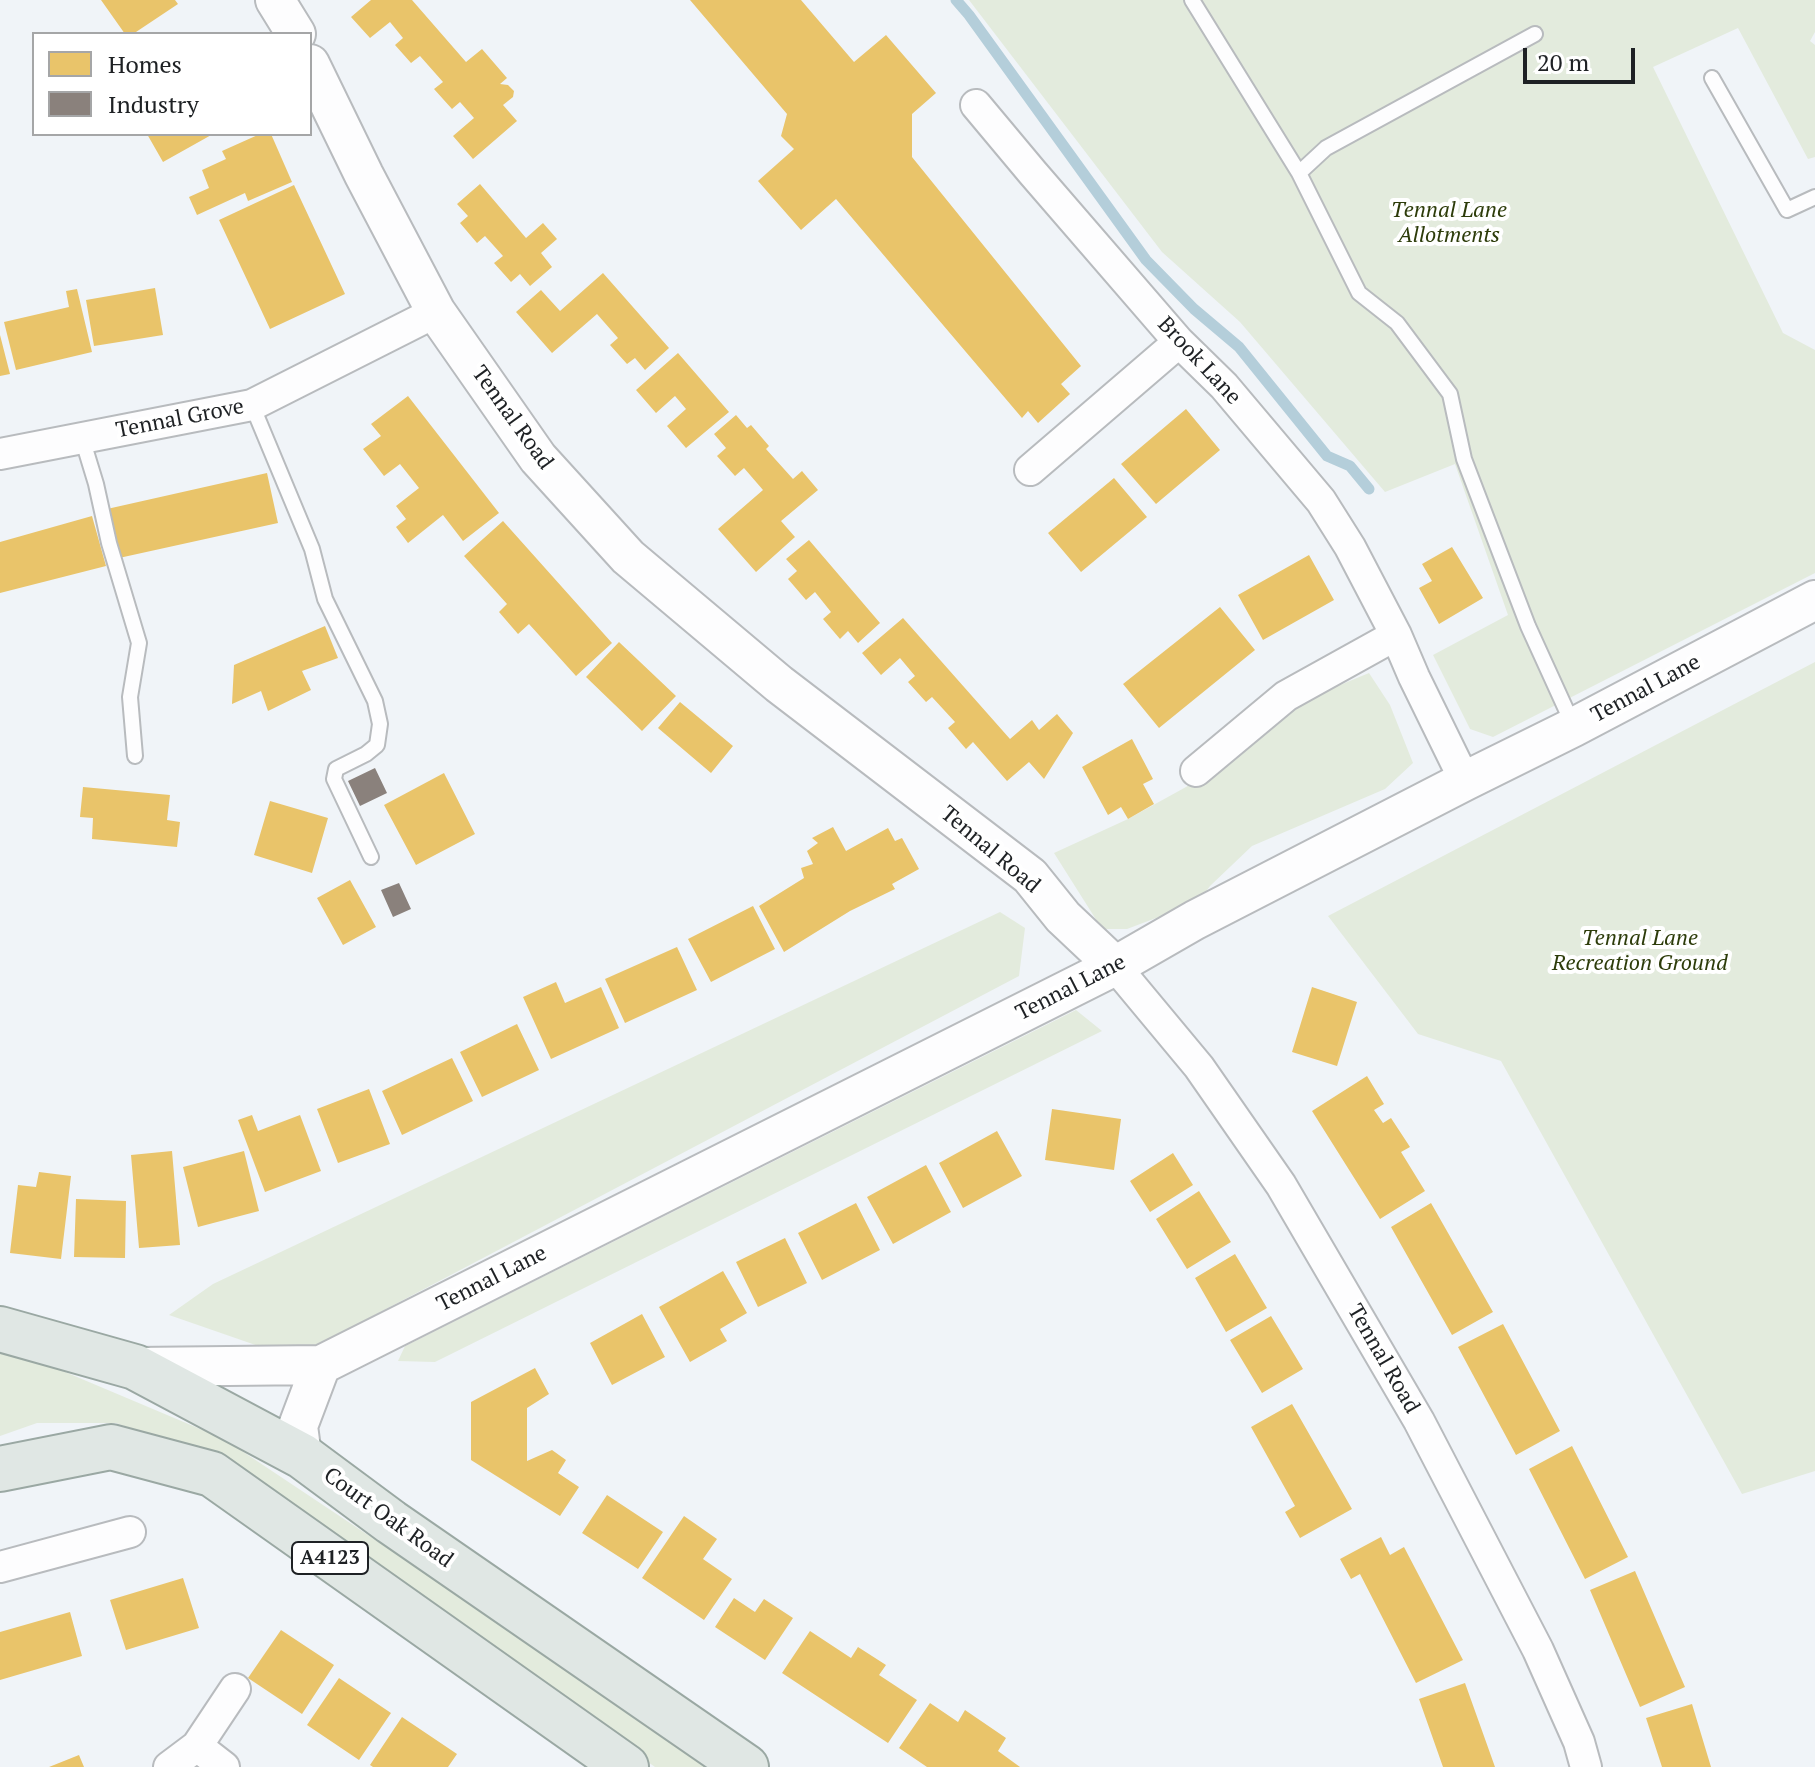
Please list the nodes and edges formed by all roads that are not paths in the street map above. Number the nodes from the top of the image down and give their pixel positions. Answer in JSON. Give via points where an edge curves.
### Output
{"nodes":[{"id":1,"x":275,"y":0,"type":"edge"},
{"id":2,"x":1192,"y":0,"type":"edge"},
{"id":3,"x":295,"y":32,"type":"edge"},
{"id":4,"x":1535,"y":34,"type":"dead end"},
{"id":5,"x":312,"y":68,"type":"edge"},
{"id":6,"x":1712,"y":78,"type":"dead end"},
{"id":7,"x":976,"y":105,"type":"dead end"},
{"id":8,"x":1299,"y":173,"type":"junction"},
{"id":9,"x":1815,"y":197,"type":"edge"},
{"id":10,"x":436,"y":312,"type":"junction"},
{"id":11,"x":1179,"y":342,"type":"junction"},
{"id":12,"x":252,"y":405,"type":"junction"},
{"id":13,"x":82,"y":438,"type":"junction"},
{"id":14,"x":0,"y":454,"type":"edge"},
{"id":15,"x":1030,"y":470,"type":"dead end"},
{"id":16,"x":1815,"y":600,"type":"edge"},
{"id":17,"x":1396,"y":635,"type":"junction"},
{"id":18,"x":1574,"y":727,"type":"junction"},
{"id":19,"x":135,"y":756,"type":"dead end"},
{"id":20,"x":1196,"y":771,"type":"dead end"},
{"id":21,"x":1465,"y":781,"type":"junction"},
{"id":22,"x":371,"y":857,"type":"dead end"},
{"id":23,"x":1115,"y":966,"type":"junction"},
{"id":24,"x":0,"y":1329,"type":"edge"},
{"id":25,"x":321,"y":1365,"type":"junction"},
{"id":26,"x":135,"y":1367,"type":"junction"},
{"id":27,"x":302,"y":1456,"type":"junction"},
{"id":28,"x":0,"y":1469,"type":"edge"},
{"id":29,"x":130,"y":1532,"type":"dead end"},
{"id":30,"x":0,"y":1567,"type":"edge"},
{"id":31,"x":235,"y":1689,"type":"dead end"},
{"id":32,"x":197,"y":1746,"type":"junction"},
{"id":33,"x":169,"y":1767,"type":"edge"},
{"id":34,"x":224,"y":1767,"type":"edge"},
{"id":35,"x":626,"y":1767,"type":"edge"},
{"id":36,"x":746,"y":1767,"type":"edge"},
{"id":37,"x":1586,"y":1767,"type":"edge"}],
"edges":[{"from":1,"to":3,"type":"street"},
{"from":2,"to":8,"type":"lane"},
{"from":4,"to":8,"type":"lane","via":[[1326,148]]},
{"from":5,"to":10,"type":"street","name":"Tennal Road"},
{"from":6,"to":9,"type":"lane","via":[[1787,210]]},
{"from":7,"to":11,"type":"street","name":"Brook Lane"},
{"from":8,"to":18,"type":"lane","via":[[1359,293],[1397,323],[1450,394],[1469,473]]},
{"from":10,"to":12,"type":"street","name":"Tennal Grove"},
{"from":10,"to":23,"type":"street","name":"Tennal Road","via":[[538,458],[628,557],[779,684],[1030,876],[1063,917]]},
{"from":11,"to":15,"type":"street"},
{"from":11,"to":17,"type":"street","name":"Brook Lane","via":[[1224,386],[1321,501]]},
{"from":12,"to":13,"type":"street","name":"Tennal Grove"},
{"from":12,"to":22,"type":"lane","via":[[312,549],[325,599],[375,701],[377,745],[336,769],[334,779]]},
{"from":13,"to":14,"type":"street","name":"Tennal Grove"},
{"from":13,"to":19,"type":"lane","via":[[139,643],[130,697]]},
{"from":16,"to":18,"type":"street","name":"Tennal Lane"},
{"from":17,"to":20,"type":"street","via":[[1286,696]]},
{"from":17,"to":21,"type":"street","name":"Brook Lane"},
{"from":18,"to":21,"type":"street","name":"Tennal Lane"},
{"from":21,"to":23,"type":"street","name":"Tennal Lane"},
{"from":23,"to":25,"type":"street","name":"Tennal Lane"},
{"from":23,"to":37,"type":"street","name":"Tennal Road","via":[[1199,1067],[1281,1185],[1419,1421],[1538,1650]]},
{"from":24,"to":26,"type":"main road","name":"Court Oak Road","number":"A4123"},
{"from":25,"to":26,"type":"street","name":"Tennal Lane"},
{"from":25,"to":27,"type":"street","via":[[298,1426]]},
{"from":26,"to":27,"type":"main road","name":"Court Oak Road","number":"A4123"},
{"from":27,"to":36,"type":"main road","name":"Court Oak Road","number":"A4123"},
{"from":28,"to":35,"type":"main road","number":"A4123","via":[[111,1447],[212,1474]]},
{"from":29,"to":30,"type":"street"},
{"from":31,"to":32,"type":"street"},
{"from":32,"to":33,"type":"street"},
{"from":32,"to":34,"type":"street"}]}
